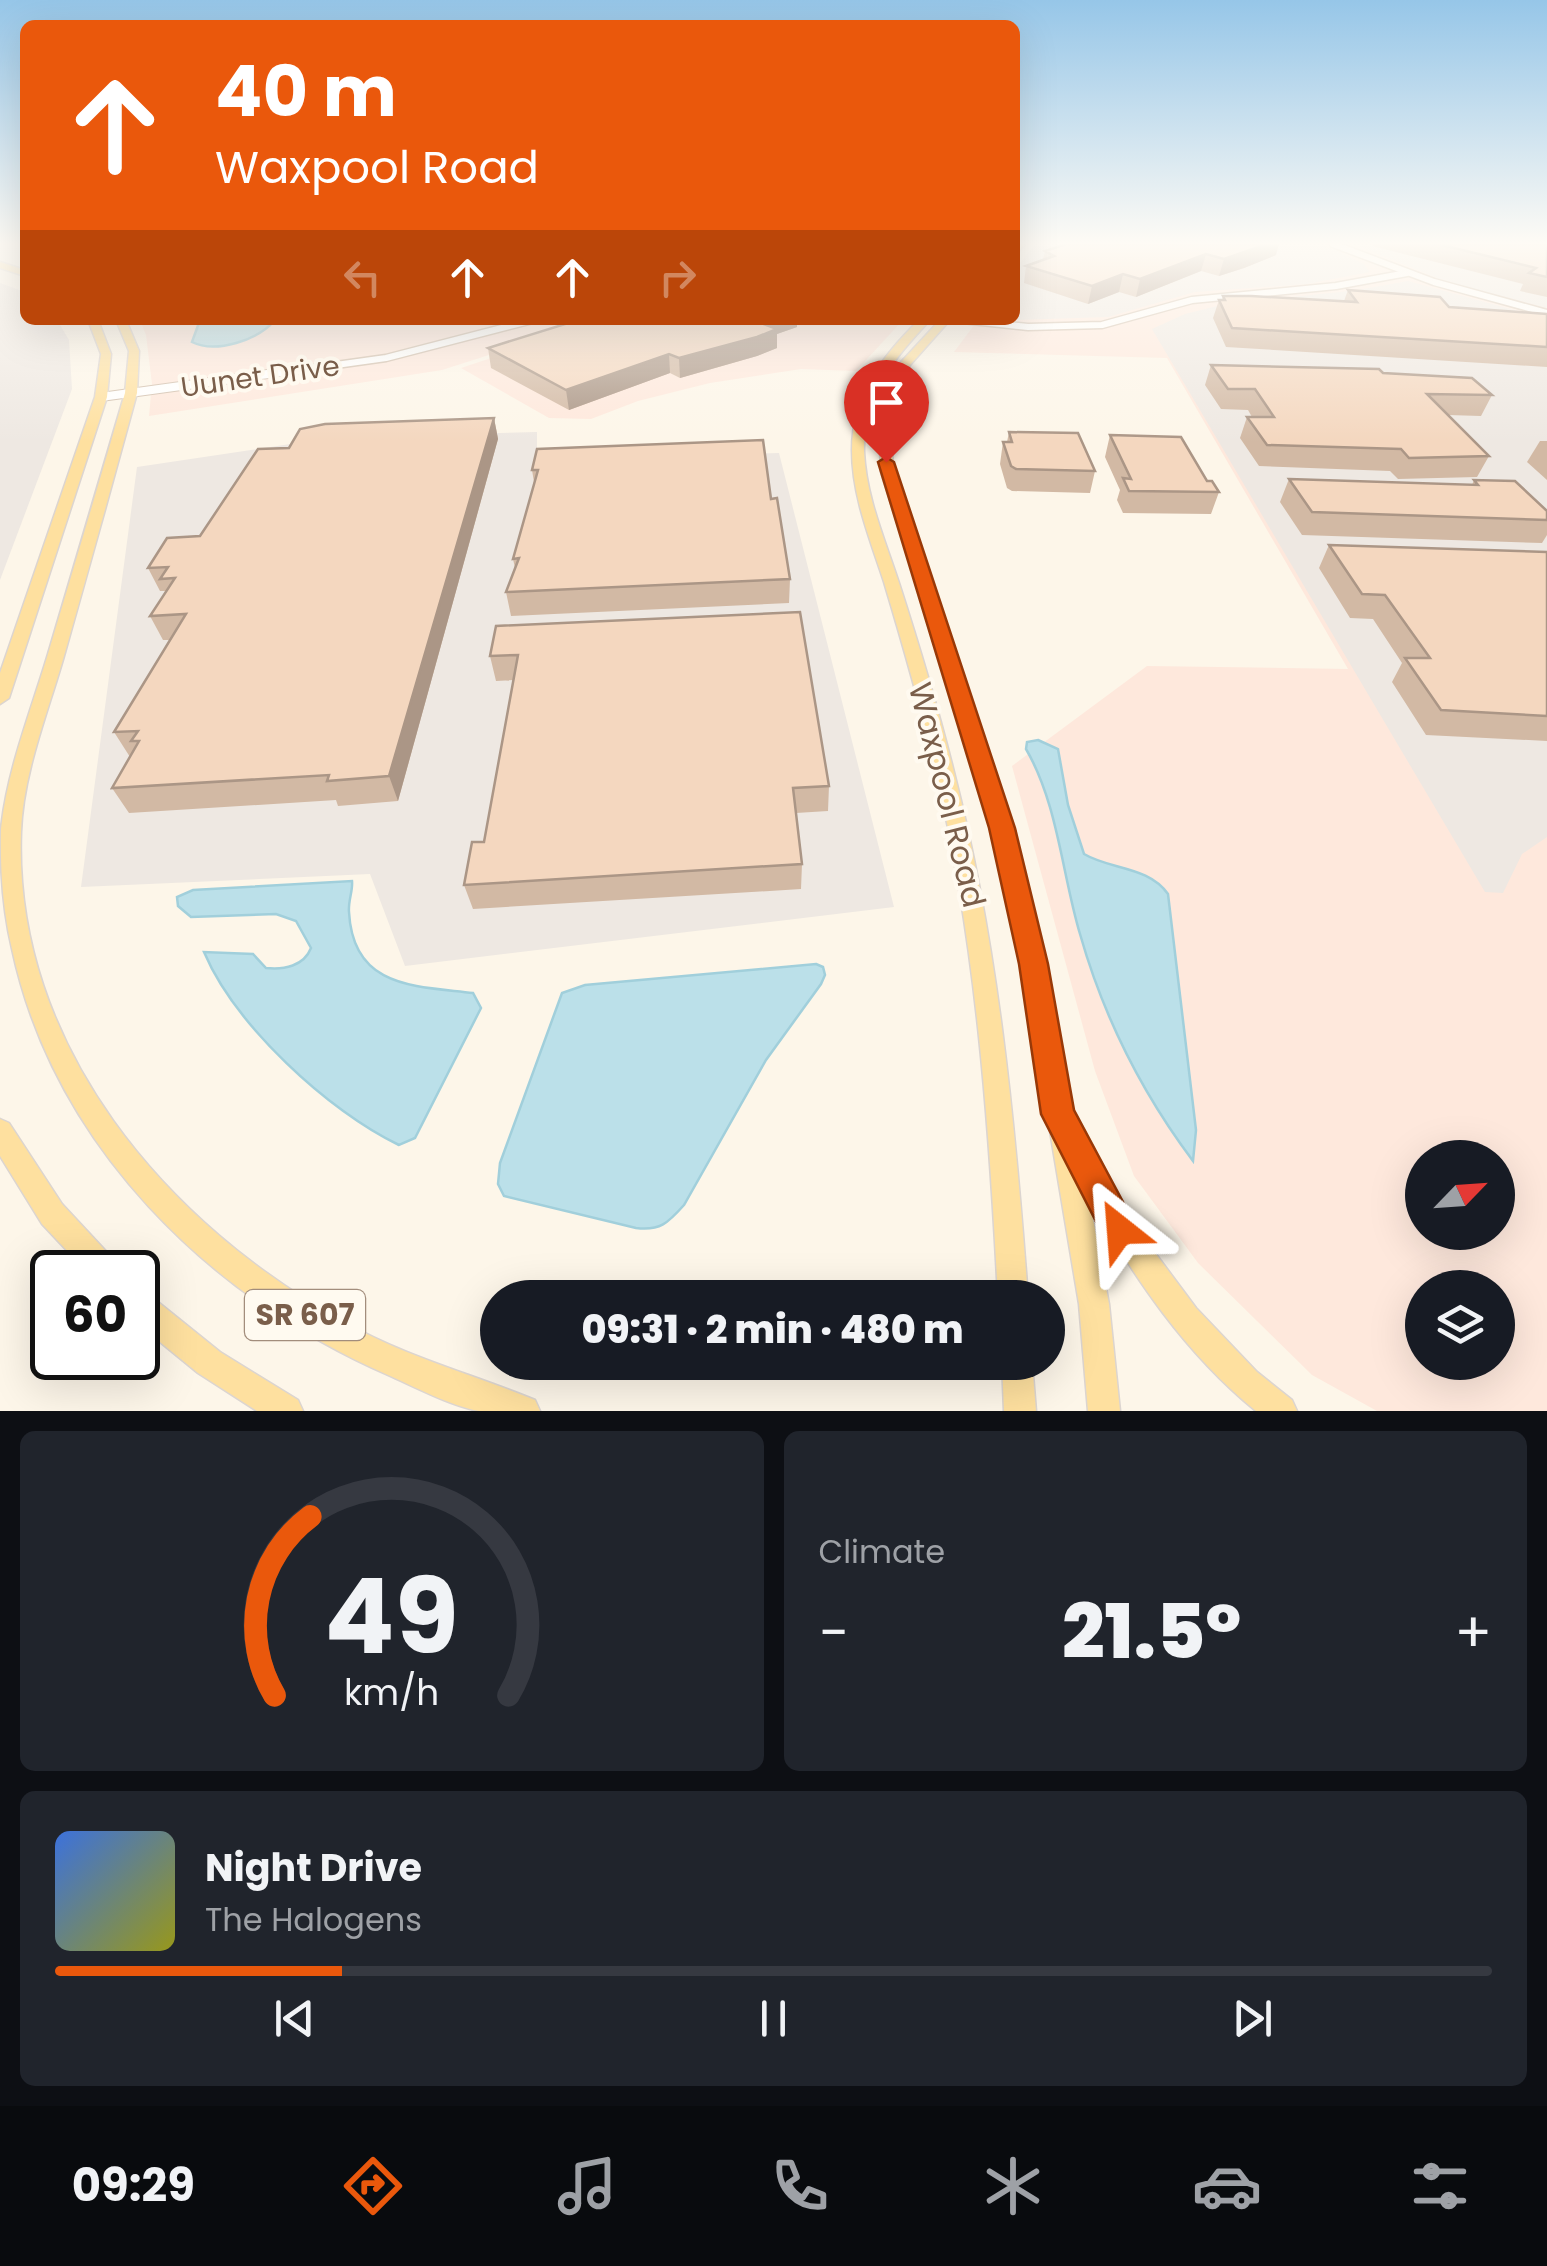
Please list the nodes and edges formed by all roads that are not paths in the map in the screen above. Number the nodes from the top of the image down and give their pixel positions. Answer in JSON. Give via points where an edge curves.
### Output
{"nodes":[{"id":1,"x":1159,"y":310,"type":"edge"},
{"id":2,"x":95,"y":325,"type":"edge"},
{"id":3,"x":123,"y":325,"type":"edge"},
{"id":4,"x":514,"y":325,"type":"edge"},
{"id":5,"x":920,"y":325,"type":"edge"},
{"id":6,"x":940,"y":325,"type":"edge"},
{"id":7,"x":1009,"y":325,"type":"edge"},
{"id":8,"x":131,"y":394,"type":"junction"},
{"id":9,"x":101,"y":398,"type":"junction"},
{"id":10,"x":0,"y":698,"type":"edge"},
{"id":11,"x":1058,"y":1114,"type":"junction"},
{"id":12,"x":0,"y":1132,"type":"edge"},
{"id":13,"x":86,"y":1250,"type":"edge"},
{"id":14,"x":1012,"y":1280,"type":"edge"},
{"id":15,"x":160,"y":1325,"type":"edge"},
{"id":16,"x":1018,"y":1380,"type":"edge"},
{"id":17,"x":287,"y":1411,"type":"edge"},
{"id":18,"x":524,"y":1411,"type":"edge"},
{"id":19,"x":1020,"y":1411,"type":"edge"},
{"id":20,"x":1104,"y":1411,"type":"edge"},
{"id":21,"x":1281,"y":1411,"type":"edge"}],
"edges":[{"from":1,"to":7,"type":"street","via":[[1102,325]]},
{"from":2,"to":9,"type":"main road","via":[[106,354]]},
{"from":3,"to":8,"type":"main road","number":"SR 607","via":[[134,351]]},
{"from":4,"to":8,"type":"street","name":"Uunet Drive","via":[[386,358]]},
{"from":5,"to":14,"type":"main road","name":"Waxpool Road","via":[[876,374],[863,410],[858,459],[946,775],[982,938]]},
{"from":6,"to":11,"type":"main road","name":"Waxpool Road","via":[[905,364],[893,389],[885,425],[887,472],[1002,828],[1034,964]]},
{"from":8,"to":9,"type":"street","name":"Uunet Drive"},
{"from":8,"to":18,"type":"main road","number":"SR 607","via":[[14,818],[14,938],[48,1054],[122,1163],[184,1228],[253,1284],[334,1334]]},
{"from":9,"to":10,"type":"main road"},
{"from":11,"to":20,"type":"main road","name":"Waxpool Road","via":[[1094,1304]]},
{"from":11,"to":21,"type":"main road","via":[[1148,1272],[1201,1338]]},
{"from":12,"to":13,"type":"main road","via":[[52,1214]]},
{"from":15,"to":17,"type":"main road","number":"SR 607"},
{"from":16,"to":19,"type":"main road"}]}
